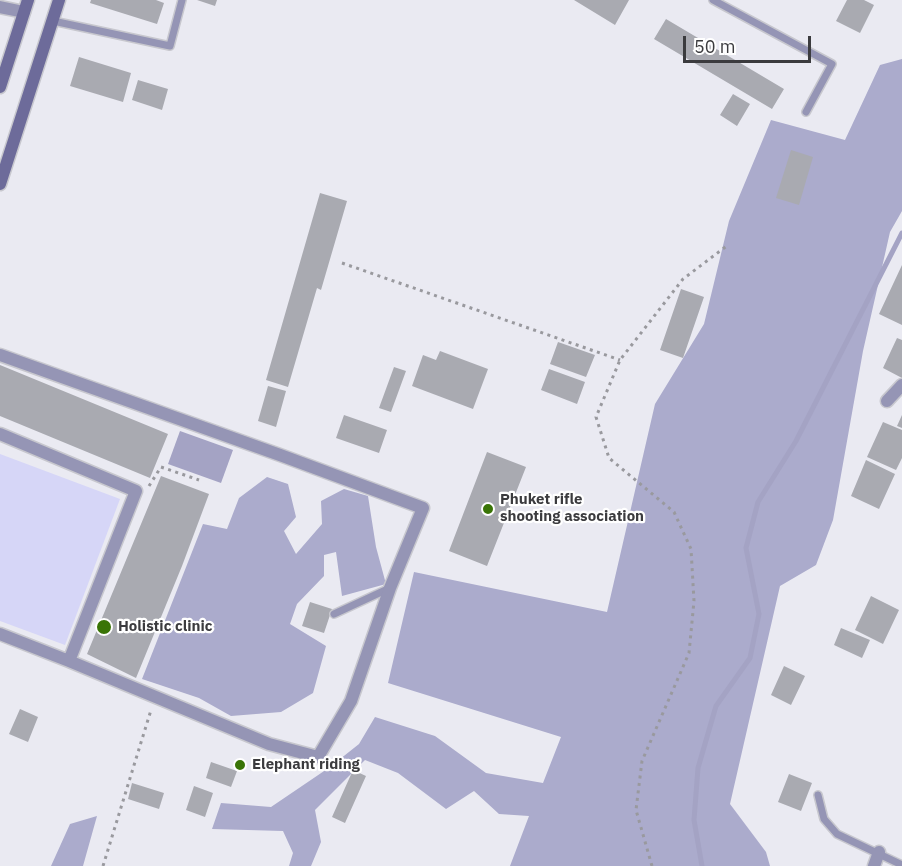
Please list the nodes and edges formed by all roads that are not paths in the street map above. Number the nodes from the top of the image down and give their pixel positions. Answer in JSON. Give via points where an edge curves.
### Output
{"nodes":[{"id":1,"x":59,"y":0,"type":"edge"},
{"id":2,"x":182,"y":0,"type":"edge"},
{"id":3,"x":713,"y":0,"type":"edge"},
{"id":4,"x":0,"y":6,"type":"edge"},
{"id":5,"x":26,"y":6,"type":"edge"},
{"id":6,"x":53,"y":21,"type":"junction"},
{"id":7,"x":0,"y":87,"type":"edge"},
{"id":8,"x":806,"y":112,"type":"dead end"},
{"id":9,"x":0,"y":184,"type":"edge"},
{"id":10,"x":0,"y":355,"type":"edge"},
{"id":11,"x":902,"y":385,"type":"edge"},
{"id":12,"x":887,"y":401,"type":"dead end"},
{"id":13,"x":0,"y":434,"type":"edge"},
{"id":14,"x":390,"y":588,"type":"junction"},
{"id":15,"x":334,"y":614,"type":"dead end"},
{"id":16,"x":0,"y":634,"type":"edge"},
{"id":17,"x":69,"y":662,"type":"junction"},
{"id":18,"x":818,"y":795,"type":"dead end"},
{"id":19,"x":879,"y":852,"type":"junction"},
{"id":20,"x":902,"y":865,"type":"edge"},
{"id":21,"x":874,"y":866,"type":"edge"}],
"edges":[{"from":1,"to":6,"type":"main road"},
{"from":2,"to":6,"type":"lane","via":[[170,46]]},
{"from":3,"to":8,"type":"lane","via":[[832,64]]},
{"from":4,"to":5,"type":"street"},
{"from":5,"to":7,"type":"main road"},
{"from":6,"to":9,"type":"main road"},
{"from":10,"to":14,"type":"street","via":[[423,508]]},
{"from":11,"to":12,"type":"street"},
{"from":13,"to":17,"type":"street","via":[[136,491]]},
{"from":14,"to":15,"type":"lane"},
{"from":14,"to":17,"type":"street","via":[[351,701],[318,757],[269,744]]},
{"from":16,"to":17,"type":"street"},
{"from":18,"to":19,"type":"lane","via":[[824,819],[837,834]]},
{"from":19,"to":20,"type":"lane"},
{"from":19,"to":21,"type":"street"}]}
